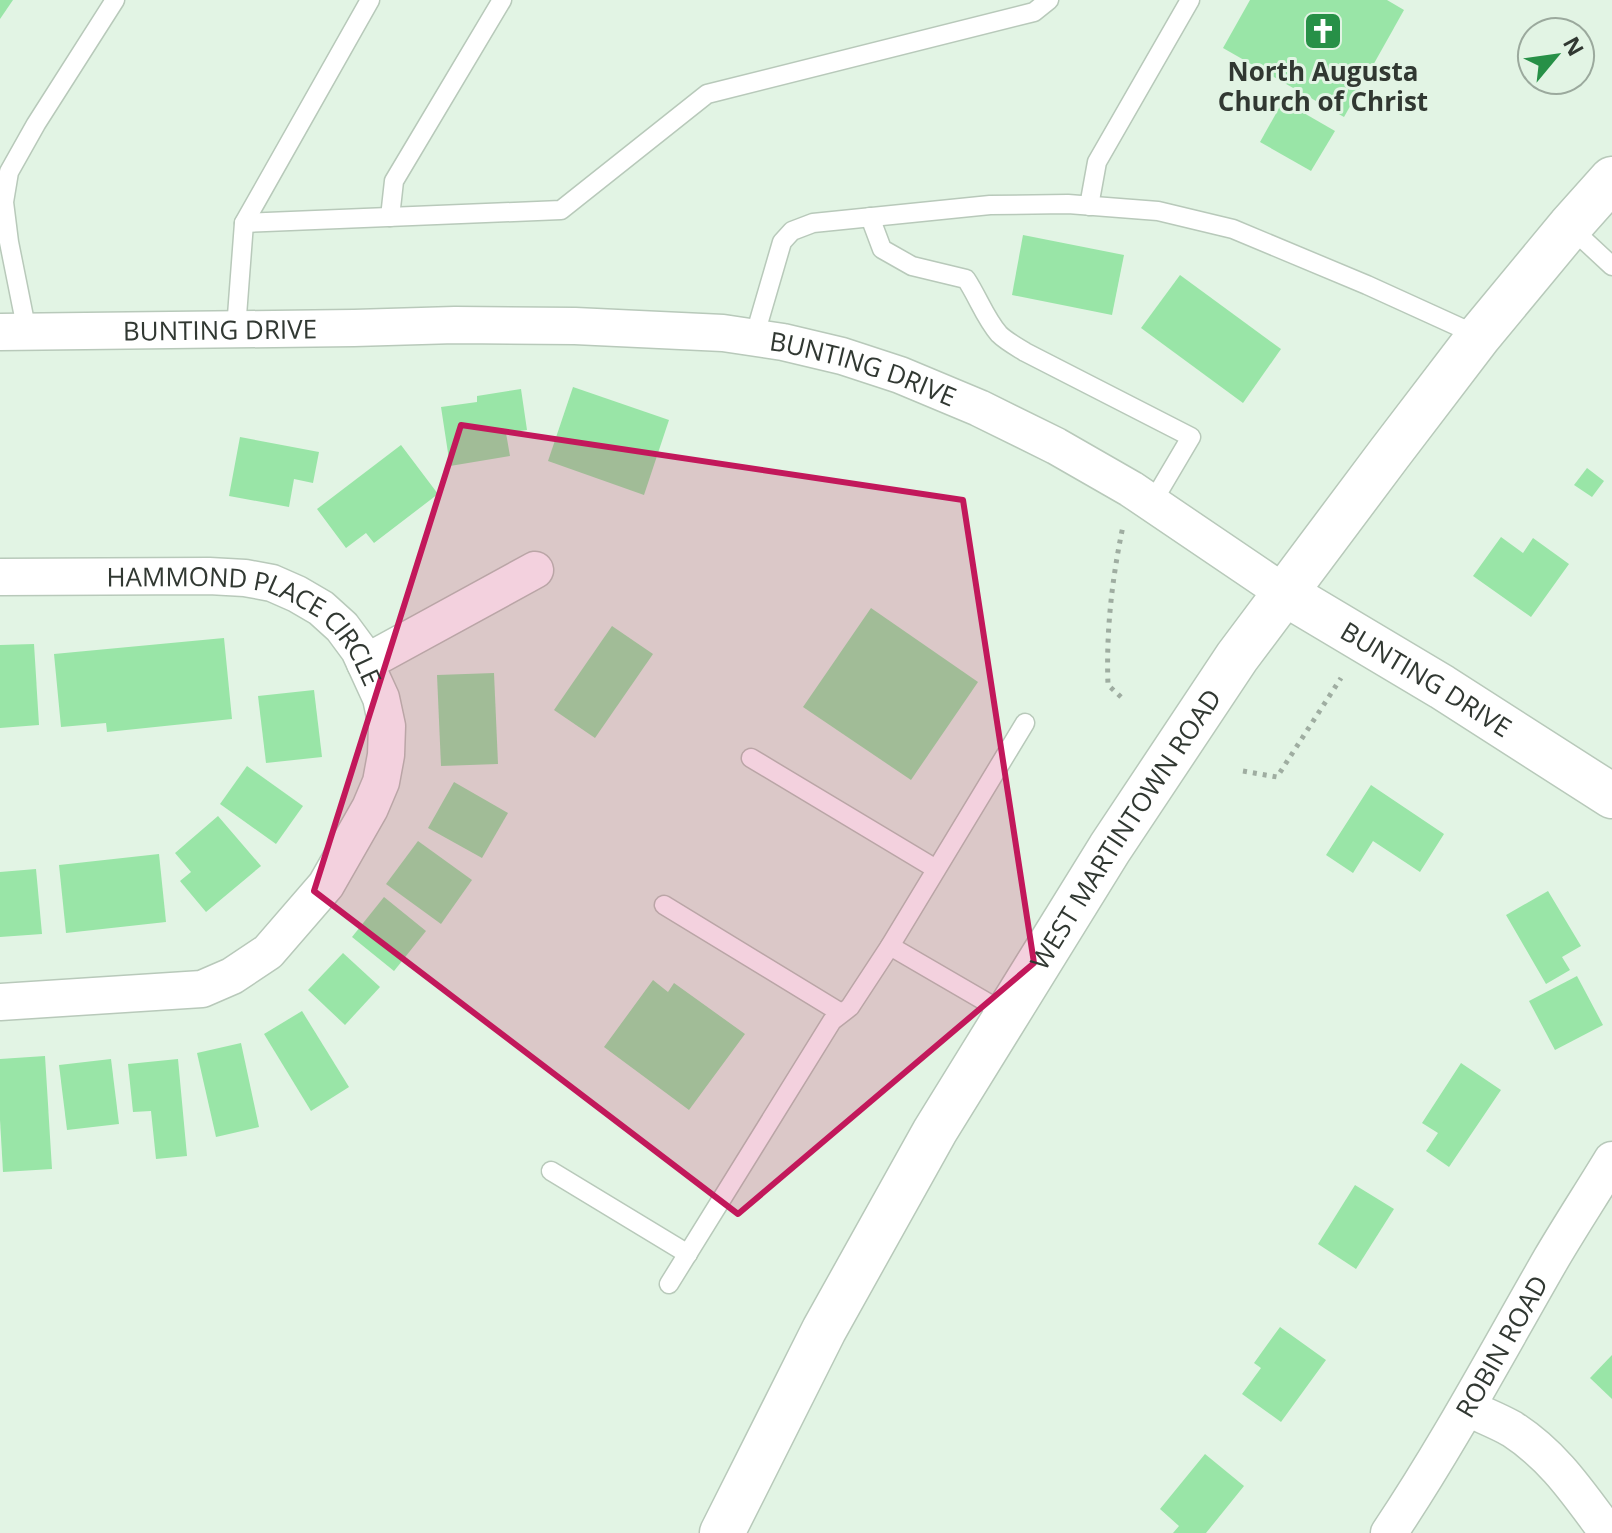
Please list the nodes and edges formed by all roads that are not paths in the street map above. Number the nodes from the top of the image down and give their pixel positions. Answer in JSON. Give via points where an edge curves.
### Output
{"nodes":[{"id":1,"x":115,"y":0,"type":"edge"},
{"id":2,"x":370,"y":0,"type":"edge"},
{"id":3,"x":502,"y":0,"type":"edge"},
{"id":4,"x":1049,"y":0,"type":"edge"},
{"id":5,"x":1190,"y":0,"type":"edge"},
{"id":6,"x":1612,"y":179,"type":"edge"},
{"id":7,"x":1089,"y":206,"type":"junction"},
{"id":8,"x":390,"y":217,"type":"junction"},
{"id":9,"x":870,"y":217,"type":"junction"},
{"id":10,"x":244,"y":223,"type":"junction"},
{"id":11,"x":1570,"y":226,"type":"junction"},
{"id":12,"x":1612,"y":266,"type":"edge"},
{"id":13,"x":236,"y":329,"type":"junction"},
{"id":14,"x":14,"y":332,"type":"edge"},
{"id":15,"x":1479,"y":336,"type":"junction"},
{"id":16,"x":754,"y":338,"type":"junction"},
{"id":17,"x":1152,"y":503,"type":"junction"},
{"id":18,"x":535,"y":570,"type":"dead end"},
{"id":19,"x":0,"y":577,"type":"edge"},
{"id":20,"x":1286,"y":594,"type":"junction"},
{"id":21,"x":365,"y":663,"type":"junction"},
{"id":22,"x":1025,"y":723,"type":"dead end"},
{"id":23,"x":751,"y":758,"type":"dead end"},
{"id":24,"x":1612,"y":796,"type":"edge"},
{"id":25,"x":936,"y":869,"type":"junction"},
{"id":26,"x":664,"y":905,"type":"dead end"},
{"id":27,"x":890,"y":946,"type":"junction"},
{"id":28,"x":0,"y":1002,"type":"edge"},
{"id":29,"x":841,"y":1013,"type":"junction"},
{"id":30,"x":1007,"y":1014,"type":"junction"},
{"id":31,"x":1612,"y":1160,"type":"edge"},
{"id":32,"x":551,"y":1171,"type":"dead end"},
{"id":33,"x":688,"y":1254,"type":"junction"},
{"id":34,"x":669,"y":1284,"type":"dead end"},
{"id":35,"x":1468,"y":1408,"type":"junction"},
{"id":36,"x":722,"y":1533,"type":"edge"},
{"id":37,"x":1389,"y":1533,"type":"edge"},
{"id":38,"x":1608,"y":1533,"type":"edge"}],
"edges":[{"from":1,"to":14,"type":"lane","via":[[9,172],[4,202]]},
{"from":2,"to":10,"type":"lane"},
{"from":3,"to":8,"type":"lane","via":[[394,181]]},
{"from":4,"to":8,"type":"lane","via":[[1034,12],[707,94],[561,210]]},
{"from":5,"to":7,"type":"lane","via":[[1097,162]]},
{"from":6,"to":11,"type":"main road","name":"WEST MARTINTOWN ROAD"},
{"from":7,"to":9,"type":"lane","via":[[990,205]]},
{"from":7,"to":15,"type":"lane","via":[[1158,211],[1233,229]]},
{"from":8,"to":10,"type":"lane"},
{"from":9,"to":16,"type":"lane","via":[[813,223],[792,231],[782,242]]},
{"from":9,"to":17,"type":"lane","via":[[882,249],[912,266],[966,279],[1001,336],[1191,437]]},
{"from":10,"to":13,"type":"lane"},
{"from":11,"to":12,"type":"lane"},
{"from":11,"to":15,"type":"main road","name":"WEST MARTINTOWN ROAD"},
{"from":13,"to":14,"type":"street","name":"BUNTING DRIVE"},
{"from":13,"to":16,"type":"street","name":"BUNTING DRIVE","via":[[575,326]]},
{"from":15,"to":20,"type":"main road","name":"WEST MARTINTOWN ROAD"},
{"from":16,"to":17,"type":"street","name":"BUNTING DRIVE","via":[[842,356],[900,375],[1056,446]]},
{"from":17,"to":20,"type":"street","name":"BUNTING DRIVE"},
{"from":18,"to":21,"type":"street"},
{"from":19,"to":21,"type":"street","name":"HAMMOND PLACE CIRCLE","via":[[209,576],[272,583],[321,608],[342,627]]},
{"from":20,"to":24,"type":"main road","name":"BUNTING DRIVE"},
{"from":20,"to":30,"type":"main road","name":"WEST MARTINTOWN ROAD","via":[[1237,657],[1110,848]]},
{"from":21,"to":28,"type":"street","name":"HAMMOND PLACE CIRCLE","via":[[387,726],[381,782],[326,885],[268,952],[202,989]]},
{"from":22,"to":25,"type":"lane"},
{"from":23,"to":25,"type":"lane"},
{"from":25,"to":27,"type":"lane"},
{"from":26,"to":29,"type":"lane"},
{"from":27,"to":29,"type":"lane"},
{"from":27,"to":30,"type":"lane"},
{"from":29,"to":33,"type":"lane"},
{"from":30,"to":36,"type":"main road","name":"WEST MARTINTOWN ROAD","via":[[824,1330]]},
{"from":31,"to":35,"type":"street","name":"ROBIN ROAD"},
{"from":32,"to":33,"type":"lane"},
{"from":33,"to":34,"type":"lane"},
{"from":35,"to":37,"type":"street","name":"ROBIN ROAD"},
{"from":35,"to":38,"type":"street","via":[[1539,1448]]}]}
